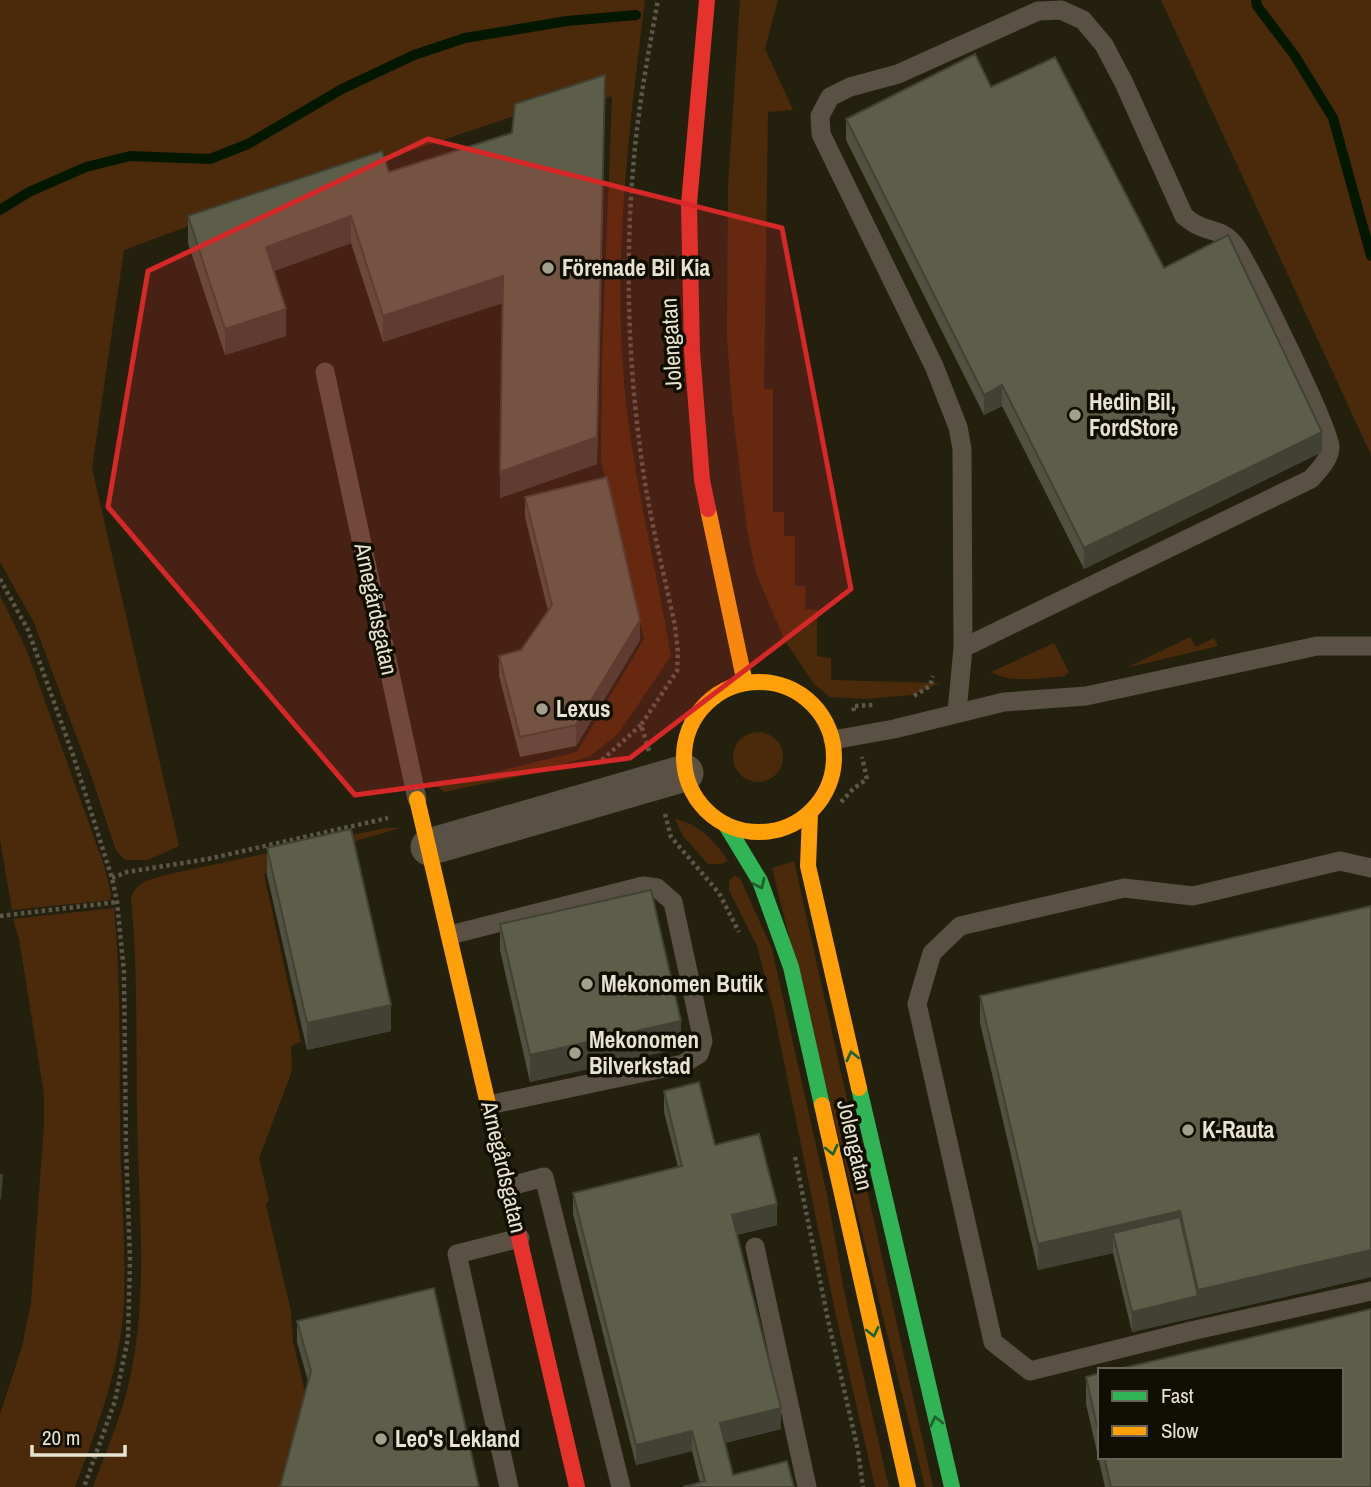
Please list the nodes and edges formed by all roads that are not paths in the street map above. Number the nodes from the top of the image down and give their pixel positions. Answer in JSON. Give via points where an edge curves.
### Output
{"nodes":[{"id":1,"x":708,"y":0,"type":"edge"},
{"id":2,"x":325,"y":372,"type":"dead end"},
{"id":3,"x":1371,"y":646,"type":"edge"},
{"id":4,"x":964,"y":648,"type":"junction"},
{"id":5,"x":745,"y":683,"type":"junction"},
{"id":6,"x":957,"y":712,"type":"junction"},
{"id":7,"x":833,"y":740,"type":"junction"},
{"id":8,"x":685,"y":773,"type":"junction"},
{"id":9,"x":417,"y":799,"type":"joint"},
{"id":10,"x":810,"y":814,"type":"junction"},
{"id":11,"x":726,"y":825,"type":"junction"},
{"id":12,"x":429,"y":847,"type":"junction"},
{"id":13,"x":1371,"y":868,"type":"edge"},
{"id":14,"x":450,"y":935,"type":"junction"},
{"id":15,"x":489,"y":1105,"type":"junction"},
{"id":16,"x":507,"y":1186,"type":"junction"},
{"id":17,"x":520,"y":1238,"type":"junction"},
{"id":18,"x":755,"y":1247,"type":"dead end"},
{"id":19,"x":1371,"y":1291,"type":"edge"},
{"id":20,"x":509,"y":1487,"type":"edge"},
{"id":21,"x":577,"y":1487,"type":"edge"},
{"id":22,"x":621,"y":1487,"type":"edge"},
{"id":23,"x":807,"y":1487,"type":"edge"},
{"id":24,"x":908,"y":1487,"type":"edge"},
{"id":25,"x":952,"y":1487,"type":"edge"}],
"edges":[{"from":1,"to":5,"type":"street","name":"Jolengatan","via":[[689,204],[692,351],[702,480]]},
{"from":2,"to":9,"type":"lane","name":"Arnegårdsgatan"},
{"from":3,"to":6,"type":"lane","via":[[1317,646],[1086,696],[1004,702]]},
{"from":4,"to":4,"type":"lane","via":[[958,426],[934,366],[821,134],[820,116],[830,97],[850,87],[898,74],[1038,11],[1061,10],[1083,20],[1104,46],[1184,216],[1223,233],[1236,246],[1312,399],[1331,449],[1311,479]]},
{"from":4,"to":6,"type":"lane"},
{"from":5,"to":7,"type":"street","via":[[774,683],[801,694],[821,714]]},
{"from":5,"to":8,"type":"street","via":[[718,694],[696,715],[685,743]]},
{"from":6,"to":7,"type":"lane"},
{"from":7,"to":10,"type":"street","via":[[831,780]]},
{"from":8,"to":11,"type":"street","via":[[700,803]]},
{"from":8,"to":12,"type":"street"},
{"from":9,"to":12,"type":"street","name":"Arnegårdsgatan"},
{"from":10,"to":11,"type":"street","via":[[769,833]]},
{"from":25,"to":10,"type":"street","name":"Jolengatan","one_way":true,"via":[[808,866]]},
{"from":11,"to":24,"type":"street","name":"Jolengatan","one_way":true,"via":[[760,881],[791,967]]},
{"from":12,"to":14,"type":"street","name":"Arnegårdsgatan"},
{"from":13,"to":19,"type":"lane","via":[[1340,861],[1194,896],[1124,888],[960,926],[932,953],[917,1004],[993,1342],[1030,1371]]},
{"from":14,"to":15,"type":"street","name":"Arnegårdsgatan"},
{"from":14,"to":15,"type":"lane","via":[[643,886],[657,888],[673,902],[703,1041],[699,1054],[683,1064]]},
{"from":15,"to":16,"type":"street","name":"Arnegårdsgatan"},
{"from":16,"to":17,"type":"street","name":"Arnegårdsgatan"},
{"from":16,"to":22,"type":"lane","via":[[544,1177]]},
{"from":17,"to":20,"type":"lane","via":[[457,1254]]},
{"from":17,"to":21,"type":"street","name":"Arnegårdsgatan"},
{"from":18,"to":23,"type":"lane"}]}
